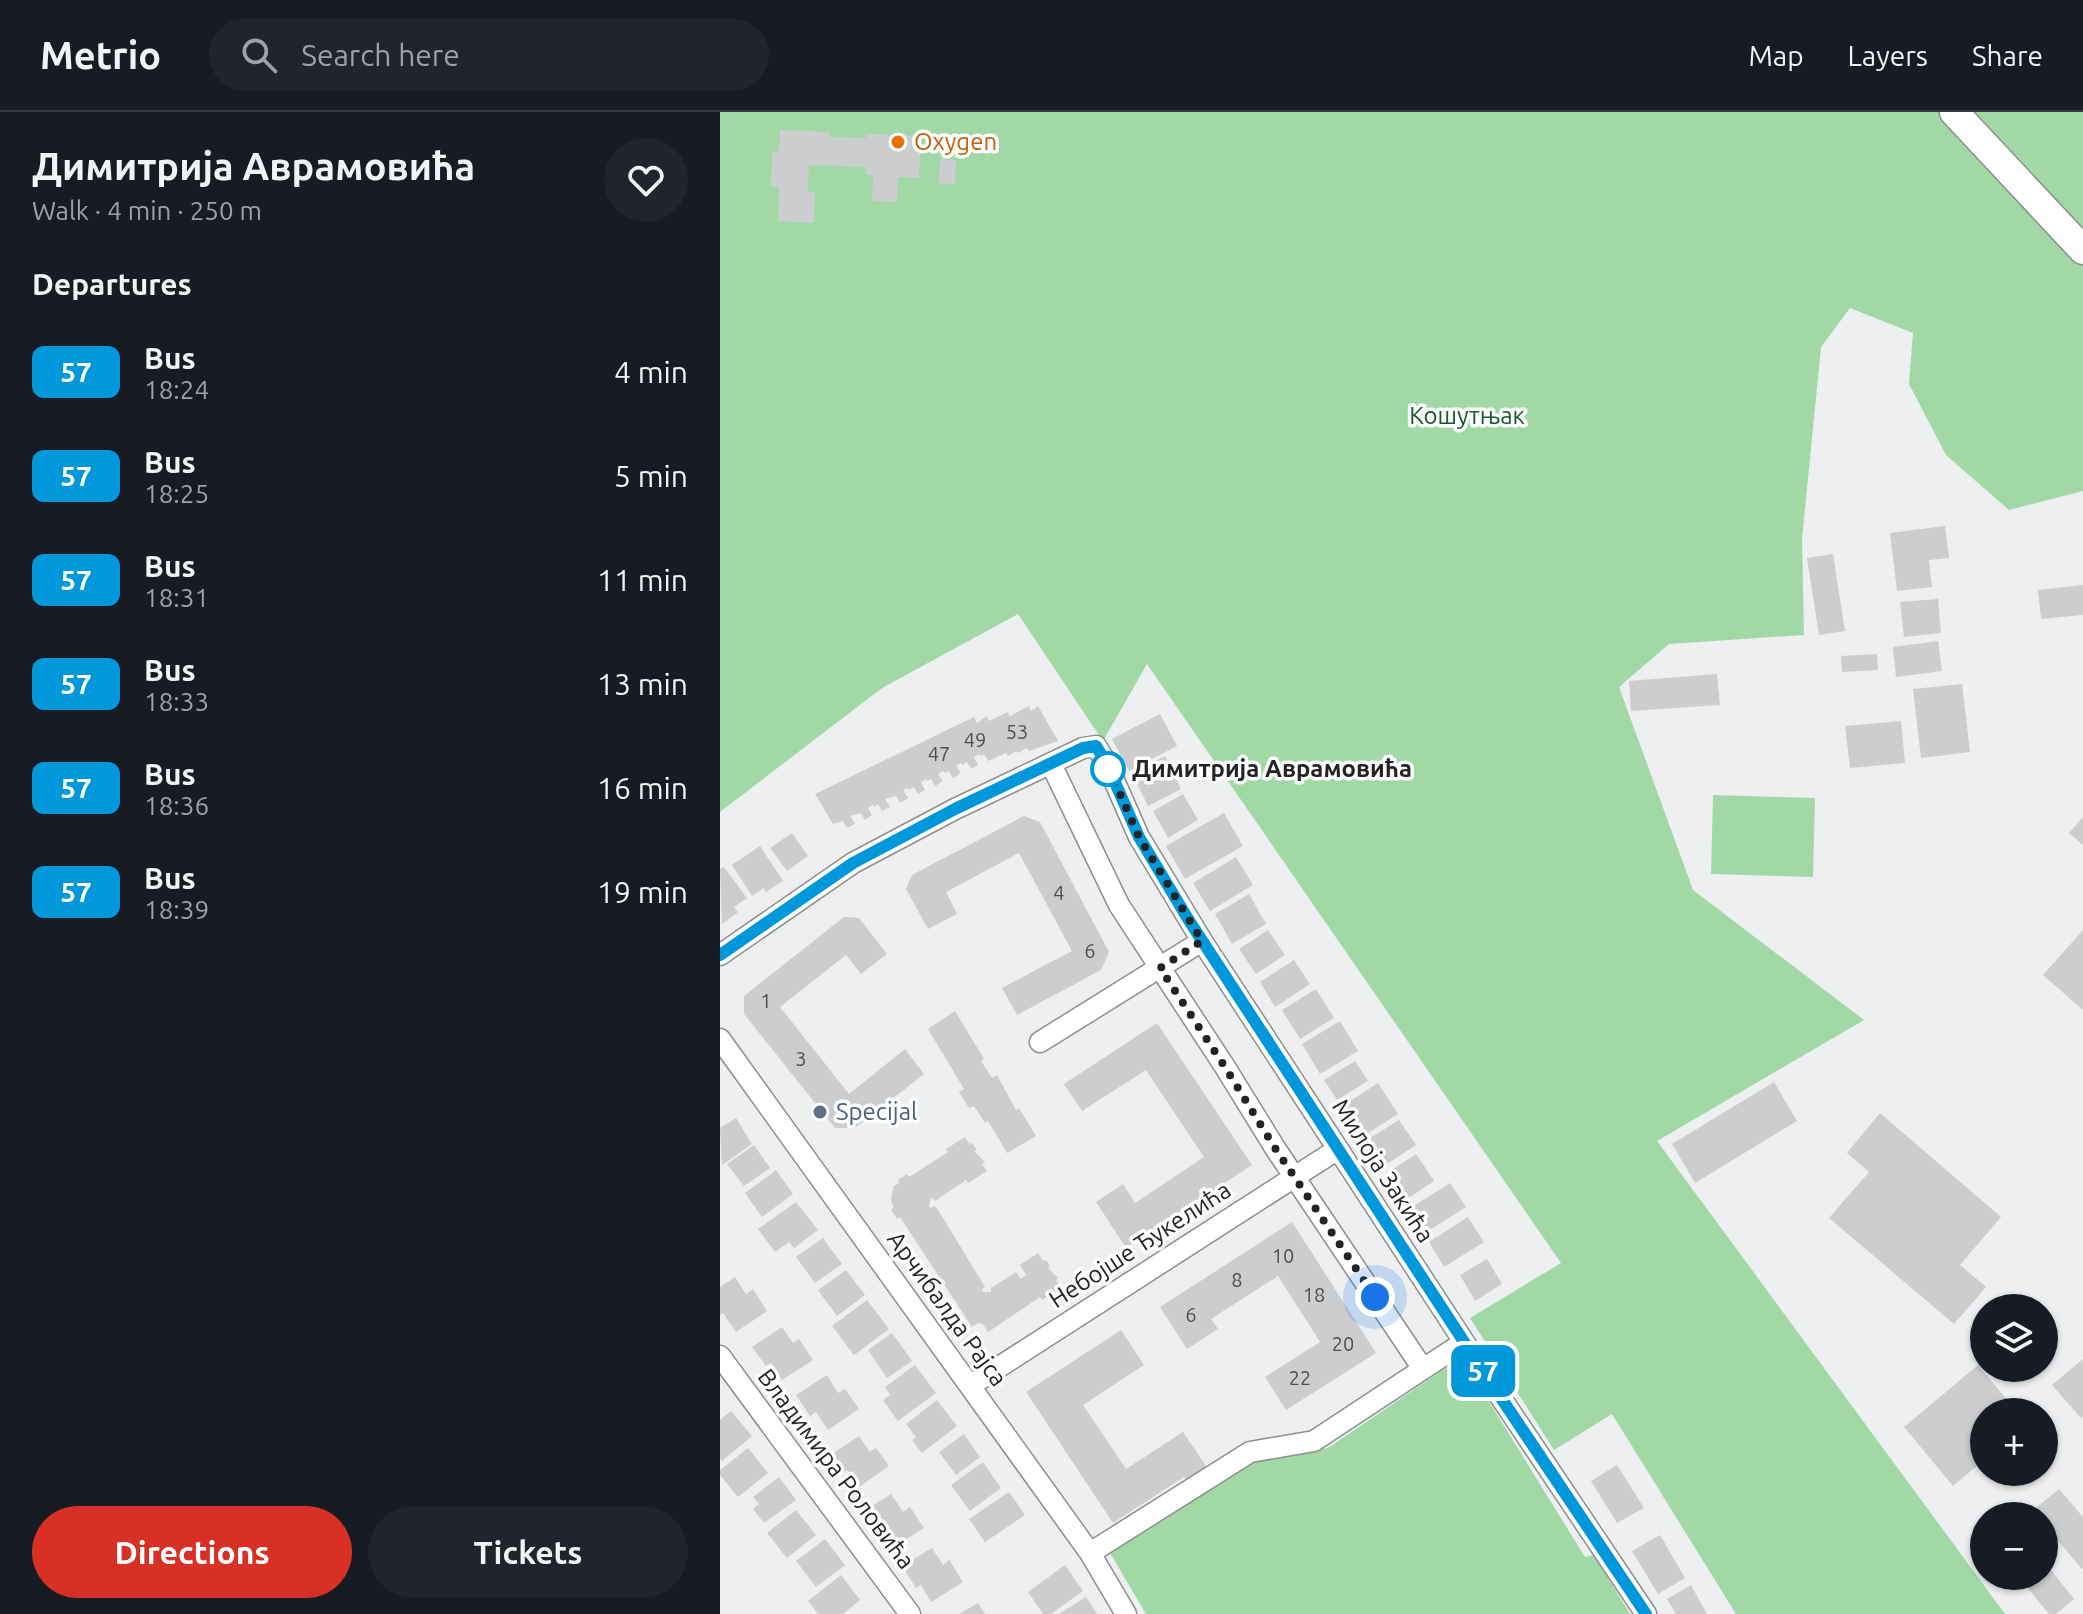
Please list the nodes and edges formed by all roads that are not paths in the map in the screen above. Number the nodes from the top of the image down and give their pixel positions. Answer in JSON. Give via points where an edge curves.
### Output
{"nodes":[{"id":1,"x":1954,"y":112,"type":"edge"},
{"id":2,"x":2083,"y":250,"type":"edge"},
{"id":3,"x":1051,"y":764,"type":"junction"},
{"id":4,"x":1202,"y":941,"type":"junction"},
{"id":5,"x":720,"y":955,"type":"edge"},
{"id":6,"x":1160,"y":968,"type":"junction"},
{"id":7,"x":720,"y":1039,"type":"edge"},
{"id":8,"x":1040,"y":1042,"type":"dead end"},
{"id":9,"x":1338,"y":1149,"type":"junction"},
{"id":10,"x":1294,"y":1176,"type":"junction"},
{"id":11,"x":1464,"y":1342,"type":"junction"},
{"id":12,"x":720,"y":1356,"type":"edge"},
{"id":13,"x":1423,"y":1369,"type":"junction"},
{"id":14,"x":971,"y":1385,"type":"junction"},
{"id":15,"x":1090,"y":1553,"type":"junction"},
{"id":16,"x":910,"y":1614,"type":"edge"},
{"id":17,"x":1126,"y":1614,"type":"edge"},
{"id":18,"x":1646,"y":1614,"type":"edge"}],
"edges":[{"from":1,"to":2,"type":"main road"},
{"from":3,"to":4,"type":"street","name":"Милоја Закића","via":[[1096,746],[1139,837]]},
{"from":3,"to":5,"type":"street","via":[[853,863]]},
{"from":3,"to":6,"type":"street","via":[[1119,905]]},
{"from":4,"to":6,"type":"street"},
{"from":4,"to":9,"type":"street","name":"Милоја Закића"},
{"from":6,"to":8,"type":"street"},
{"from":6,"to":10,"type":"street"},
{"from":7,"to":14,"type":"street","name":"Арчибалда Рајса"},
{"from":9,"to":10,"type":"street","name":"Небојше Ђукелића"},
{"from":9,"to":11,"type":"street","name":"Милоја Закића"},
{"from":10,"to":13,"type":"street"},
{"from":10,"to":14,"type":"street","name":"Небојше Ђукелића"},
{"from":11,"to":13,"type":"street"},
{"from":11,"to":18,"type":"street","name":"Милоја Закића"},
{"from":12,"to":16,"type":"street","name":"Владимира Роловића"},
{"from":13,"to":15,"type":"street","via":[[1314,1441],[1243,1456]]},
{"from":14,"to":15,"type":"street","name":"Арчибалда Рајса"},
{"from":15,"to":17,"type":"street","name":"Арчибалда Рајса"}]}
